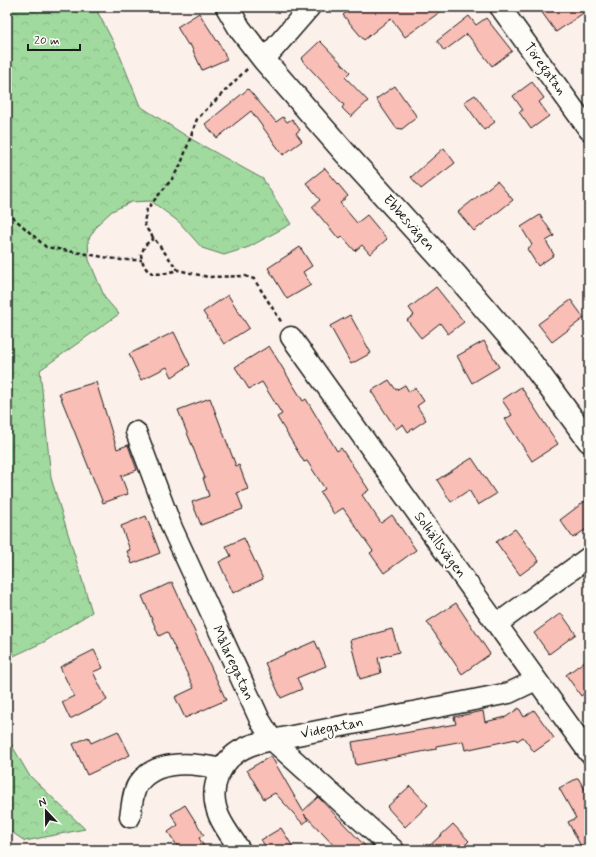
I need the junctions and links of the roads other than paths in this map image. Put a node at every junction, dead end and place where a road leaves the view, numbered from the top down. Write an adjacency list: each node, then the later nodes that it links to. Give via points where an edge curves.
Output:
1 (227, 7): 4 (street, Ebbesvägen, via 240,29)
2 (310, 7): 4 (street)
3 (500, 7): 5 (street, Töregatan)
4 (263, 58): 8 (street, Ebbesvägen, via 530,360)
5 (589, 130)
6 (291, 337): 10 (street, Solhällsvägen)
7 (136, 432): 12 (street, Målaregatan, via 172,528 260,720)
8 (589, 441)
9 (589, 557): 10 (street)
10 (497, 624): 11 (street, Solhällsvägen)
11 (536, 680): 12 (street, Videgatan, via 509,694); 13 (street, Solhällsvägen)
12 (272, 740): 14 (street, Videgatan, via 248,747 230,758); 17 (street, Målaregatan)
13 (589, 753)
14 (221, 769): 15 (street, via 198,764 176,764 146,775 138,785); 16 (street, Videgatan, via 215,783 214,800 219,817)
15 (130, 817)
16 (240, 850)
17 (394, 850)

